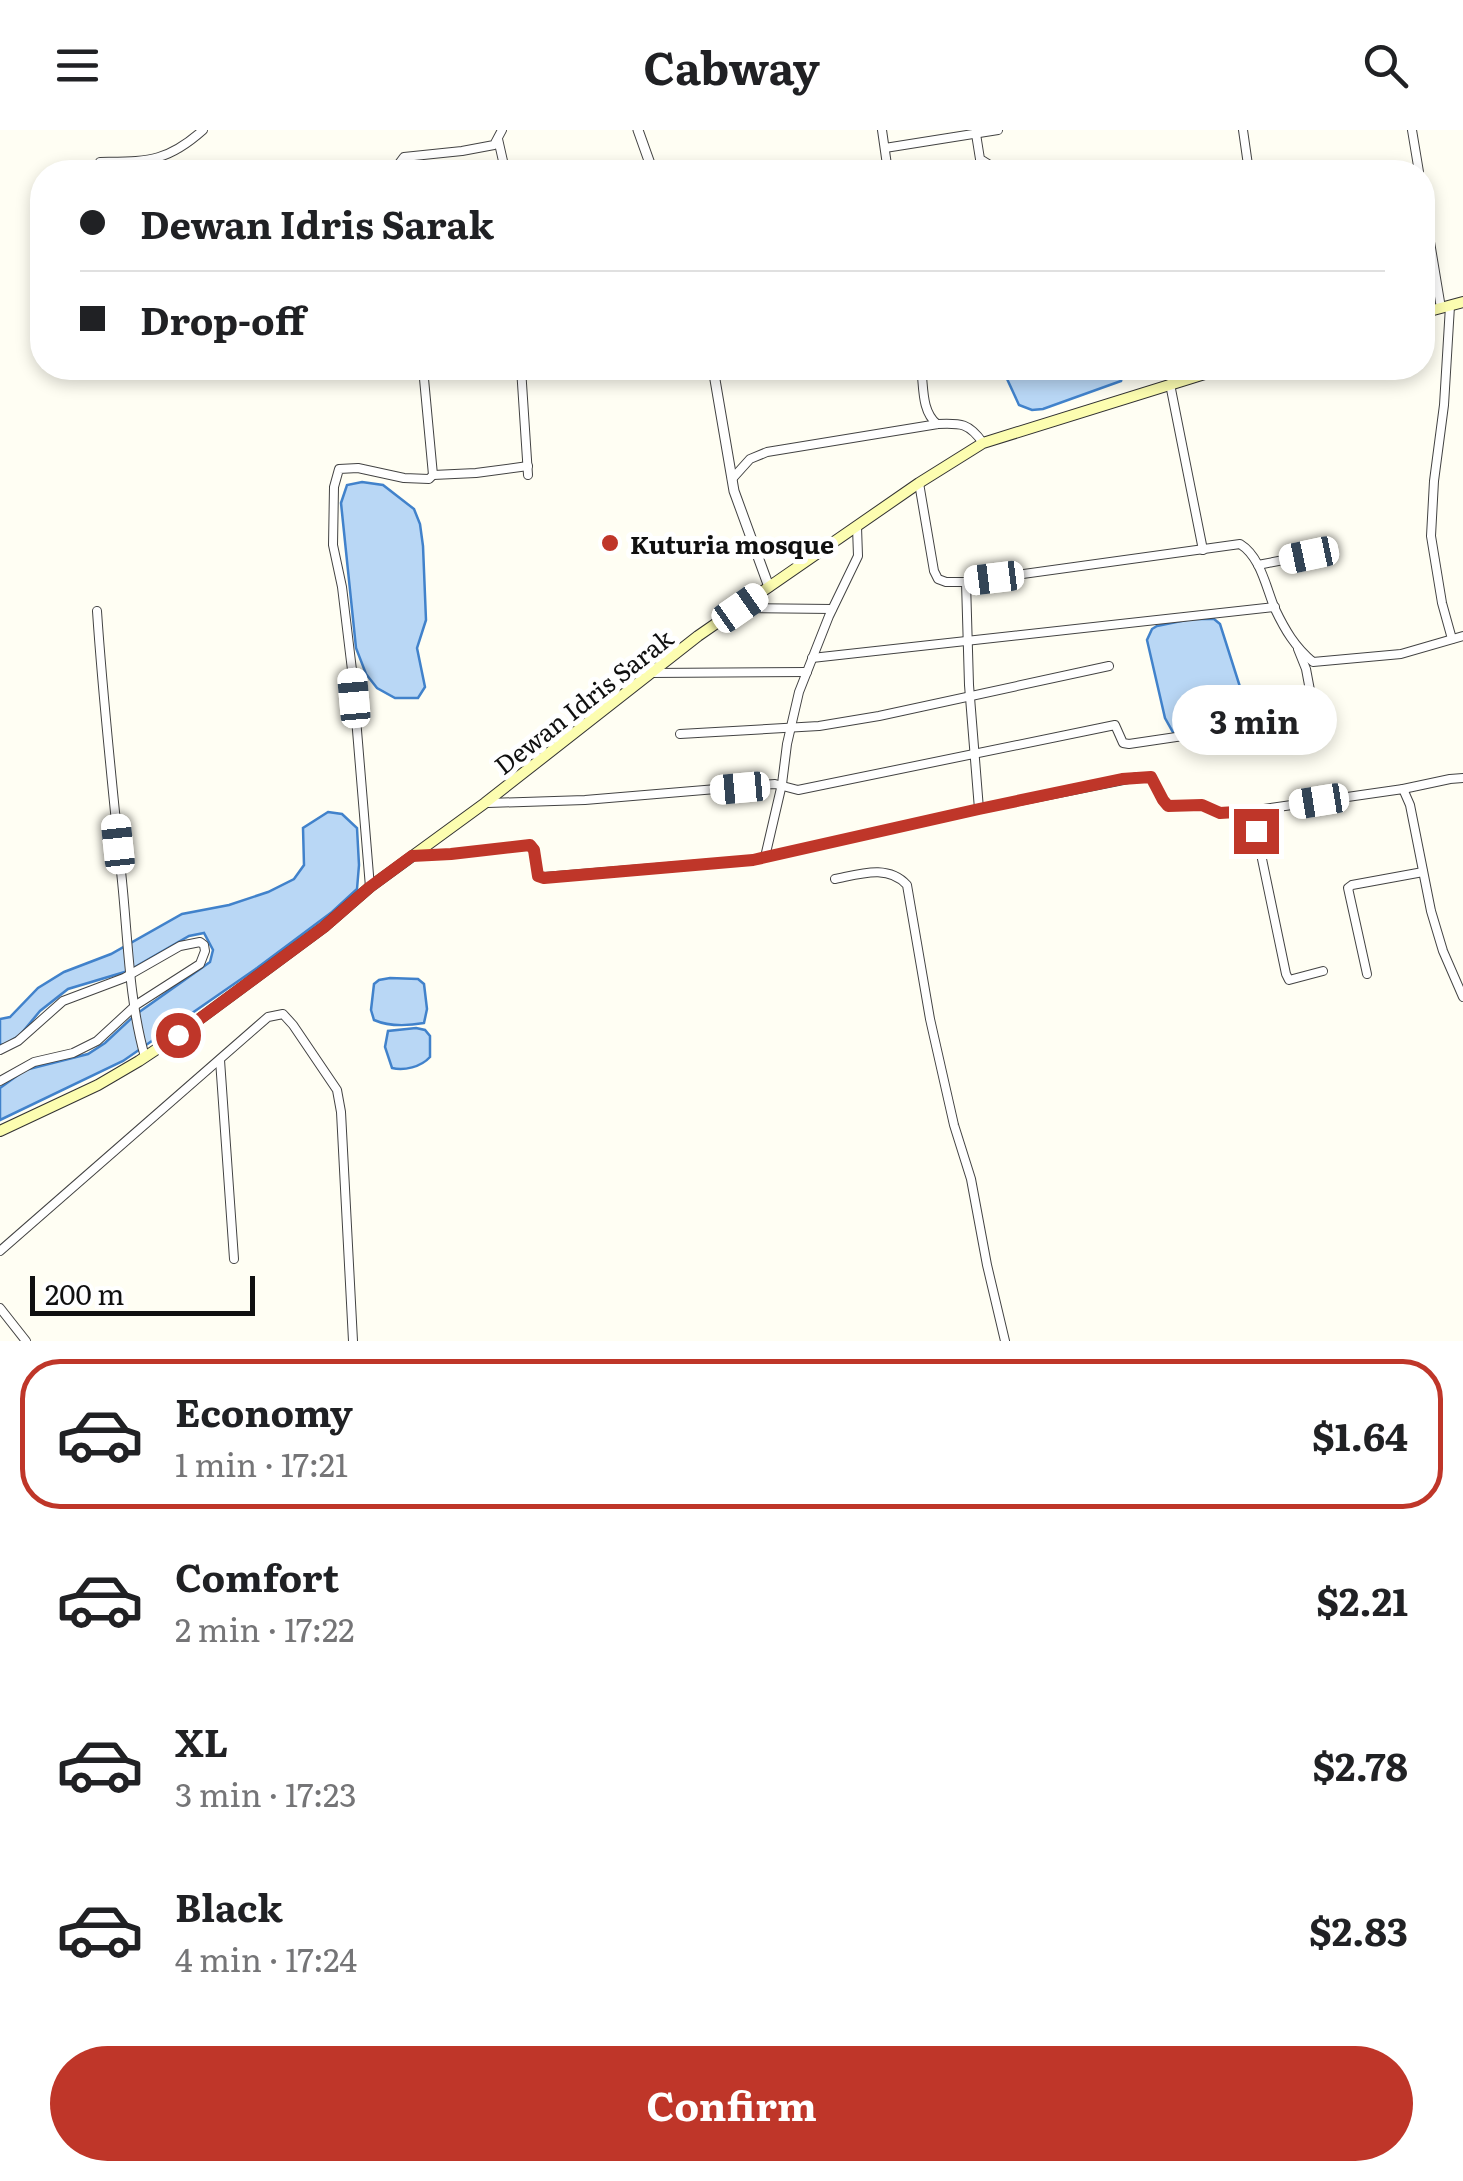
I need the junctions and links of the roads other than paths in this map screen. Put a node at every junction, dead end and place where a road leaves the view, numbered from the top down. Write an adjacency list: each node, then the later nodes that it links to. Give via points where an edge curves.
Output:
1 (203, 130): 10 (street)
2 (638, 130): 13 (street)
3 (882, 130): 9 (street)
4 (998, 130): 8 (street)
5 (1243, 130): 16 (street)
6 (1412, 130): 17 (street)
7 (500, 134): 11 (street, via 494,145); 12 (street)
8 (976, 134): 9 (street); 15 (street)
9 (885, 148): 14 (street)
10 (148, 160)
11 (402, 160)
12 (503, 160)
13 (649, 160)
14 (886, 160)
15 (980, 160)
16 (1247, 160)
17 (1417, 160)
18 (1435, 258): 20 (street)
19 (1463, 302): 20 (main road)
20 (1445, 307): 21 (main road); 44 (street, via 1431,536)
21 (1435, 310)
22 (424, 380): 30 (street)
23 (522, 380): 30 (street, via 528,470)
24 (716, 380): 31 (street)
25 (923, 380): 28 (street, via 930,418)
26 (1184, 380): 27 (main road, Dewan Idris Sarak)
27 (1170, 384): 29 (main road, Dewan Idris Sarak); 34 (street)
28 (938, 424): 29 (street, via 959,423); 31 (street, via 767,452)
29 (982, 443): 32 (main road, Dewan Idris Sarak)
30 (433, 475): 65 (street, via 339,470 334,487 332,545 352,670)
31 (732, 479): 38 (street)
32 (918, 483): 33 (main road, Dewan Idris Sarak); 37 (street, via 934,571 946,582)
33 (857, 526): 38 (main road, Dewan Idris Sarak); 41 (street, via 858,556)
34 (1203, 550): 36 (street, via 1240,544); 37 (street)
35 (1309, 555): 36 (street)
36 (1258, 565): 39 (street)
37 (966, 582): 45 (street)
38 (769, 587): 40 (main road, Dewan Idris Sarak)
39 (1275, 607): 45 (street); 48 (street)
40 (740, 608): 41 (street); 50 (main road, Dewan Idris Sarak)
41 (832, 609): 46 (street)
42 (97, 610): 67 (street)
43 (1463, 636): 44 (street)
44 (1452, 639): 48 (street, via 1402,654)
45 (968, 642): 46 (street); 51 (street)
46 (812, 658): 49 (street)
47 (1109, 666): 51 (street)
48 (1310, 666): 54 (street, via 1312,701 1254,721 1139,744 1123,743 1116,725 1104,726)
49 (807, 672): 50 (street); 52 (street)
50 (650, 673): 58 (main road, Dewan Idris Sarak)
51 (969, 696): 52 (street); 54 (street)
52 (791, 727): 53 (street); 56 (street)
53 (680, 734)
54 (973, 754): 56 (street, via 798,790); 59 (street)
55 (1463, 778): 57 (street)
56 (782, 784): 58 (street); 62 (street)
57 (1403, 789): 60 (street); 63 (street)
58 (485, 803): 61 (main road, Dewan Idris Sarak)
59 (979, 809): 60 (street, via 1151,777 1168,806); 62 (street)
60 (1252, 811): 66 (street, via 1286,974 1290,980)
61 (412, 856): 62 (street, via 530,845 544,878); 65 (main road, Dewan Idris Sarak)
62 (765, 857)
63 (1423, 872): 68 (street, via 1348,888); 69 (street)
64 (835, 879): 81 (street, via 886,872 907,884 930,1019)
65 (370, 887): 72 (main road, Dewan Idris Sarak)
66 (1324, 971)
67 (131, 974): 70 (street); 70 (street, via 180,946 204,944 200,964); 71 (street, via 63,1001)
68 (1367, 974)
69 (1463, 996)
70 (136, 1004): 72 (street); 74 (street, via 97,1041)
71 (0, 1050)
72 (146, 1057): 75 (main road, Dewan Idris Sarak)
73 (220, 1060): 76 (street); 77 (street); 80 (street, via 268,1018 282,1014 337,1090)
74 (0, 1081)
75 (0, 1131)
76 (0, 1251)
77 (234, 1258)
78 (0, 1308): 79 (street)
79 (26, 1341)
80 (352, 1341)
81 (1005, 1341)

